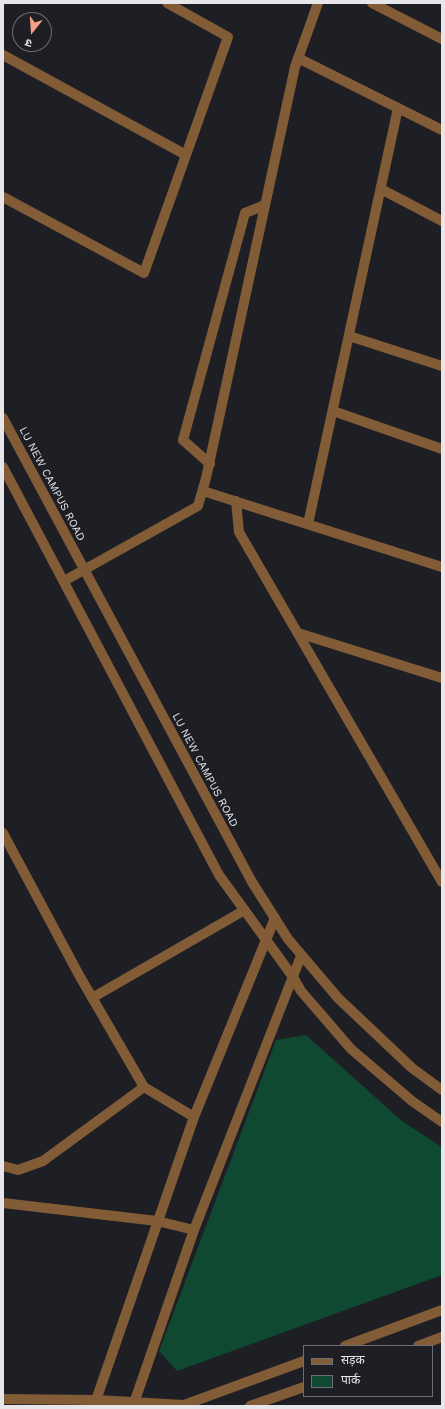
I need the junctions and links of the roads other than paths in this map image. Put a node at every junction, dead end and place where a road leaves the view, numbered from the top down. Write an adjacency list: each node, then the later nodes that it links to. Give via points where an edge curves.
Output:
1 (167, 3): 9 (street, via 228,37)
2 (318, 3): 6 (street)
3 (372, 3): 4 (street)
4 (442, 39)
5 (3, 55): 9 (street)
6 (298, 58): 7 (street); 12 (street)
7 (398, 108): 8 (street); 10 (street)
8 (442, 130)
9 (186, 155): 11 (street, via 144,273)
10 (381, 188): 13 (street); 14 (street)
11 (3, 197)
12 (265, 206): 19 (street); 19 (street, via 245,213 183,440)
13 (442, 221)
14 (349, 336): 15 (street); 16 (street)
15 (442, 366)
16 (333, 411): 18 (street); 23 (street)
17 (3, 418): 25 (street, LU NEW CAMPUS ROAD)
18 (442, 449)
19 (210, 464): 21 (street)
20 (3, 467): 26 (street)
21 (202, 491): 22 (street); 25 (street, via 198,506)
22 (236, 502): 23 (street); 27 (street, via 239,532)
23 (308, 524): 24 (street)
24 (442, 567)
25 (84, 570): 26 (street); 32 (street, LU NEW CAMPUS ROAD, via 252,882)
26 (64, 581): 31 (street, via 219,875)
27 (298, 633): 28 (street); 30 (street)
28 (442, 678)
29 (3, 833): 36 (street)
30 (442, 882)
31 (243, 911): 33 (street); 36 (street)
32 (275, 918): 33 (street); 34 (street, LU NEW CAMPUS ROAD)
33 (264, 940): 35 (street); 39 (street)
34 (301, 956): 35 (street); 38 (street, LU NEW CAMPUS ROAD, via 338,998 412,1068)
35 (293, 977): 40 (street, via 301,991 351,1049 412,1101); 44 (street)
36 (92, 998): 37 (street)
37 (144, 1087): 39 (street); 41 (street, via 43,1161 18,1170)
38 (442, 1090)
39 (194, 1117): 43 (street)
40 (442, 1122)
41 (3, 1166)
42 (3, 1203): 43 (street)
43 (157, 1221): 44 (street); 52 (street)
44 (194, 1230): 53 (street)
45 (442, 1310): 47 (street)
46 (442, 1337): 48 (street)
47 (348, 1345)
48 (421, 1345)
49 (303, 1361): 53 (street, via 184,1405)
50 (303, 1387): 54 (street)
51 (3, 1399): 52 (street)
52 (95, 1403): 53 (street)
53 (133, 1404)
54 (250, 1406)

